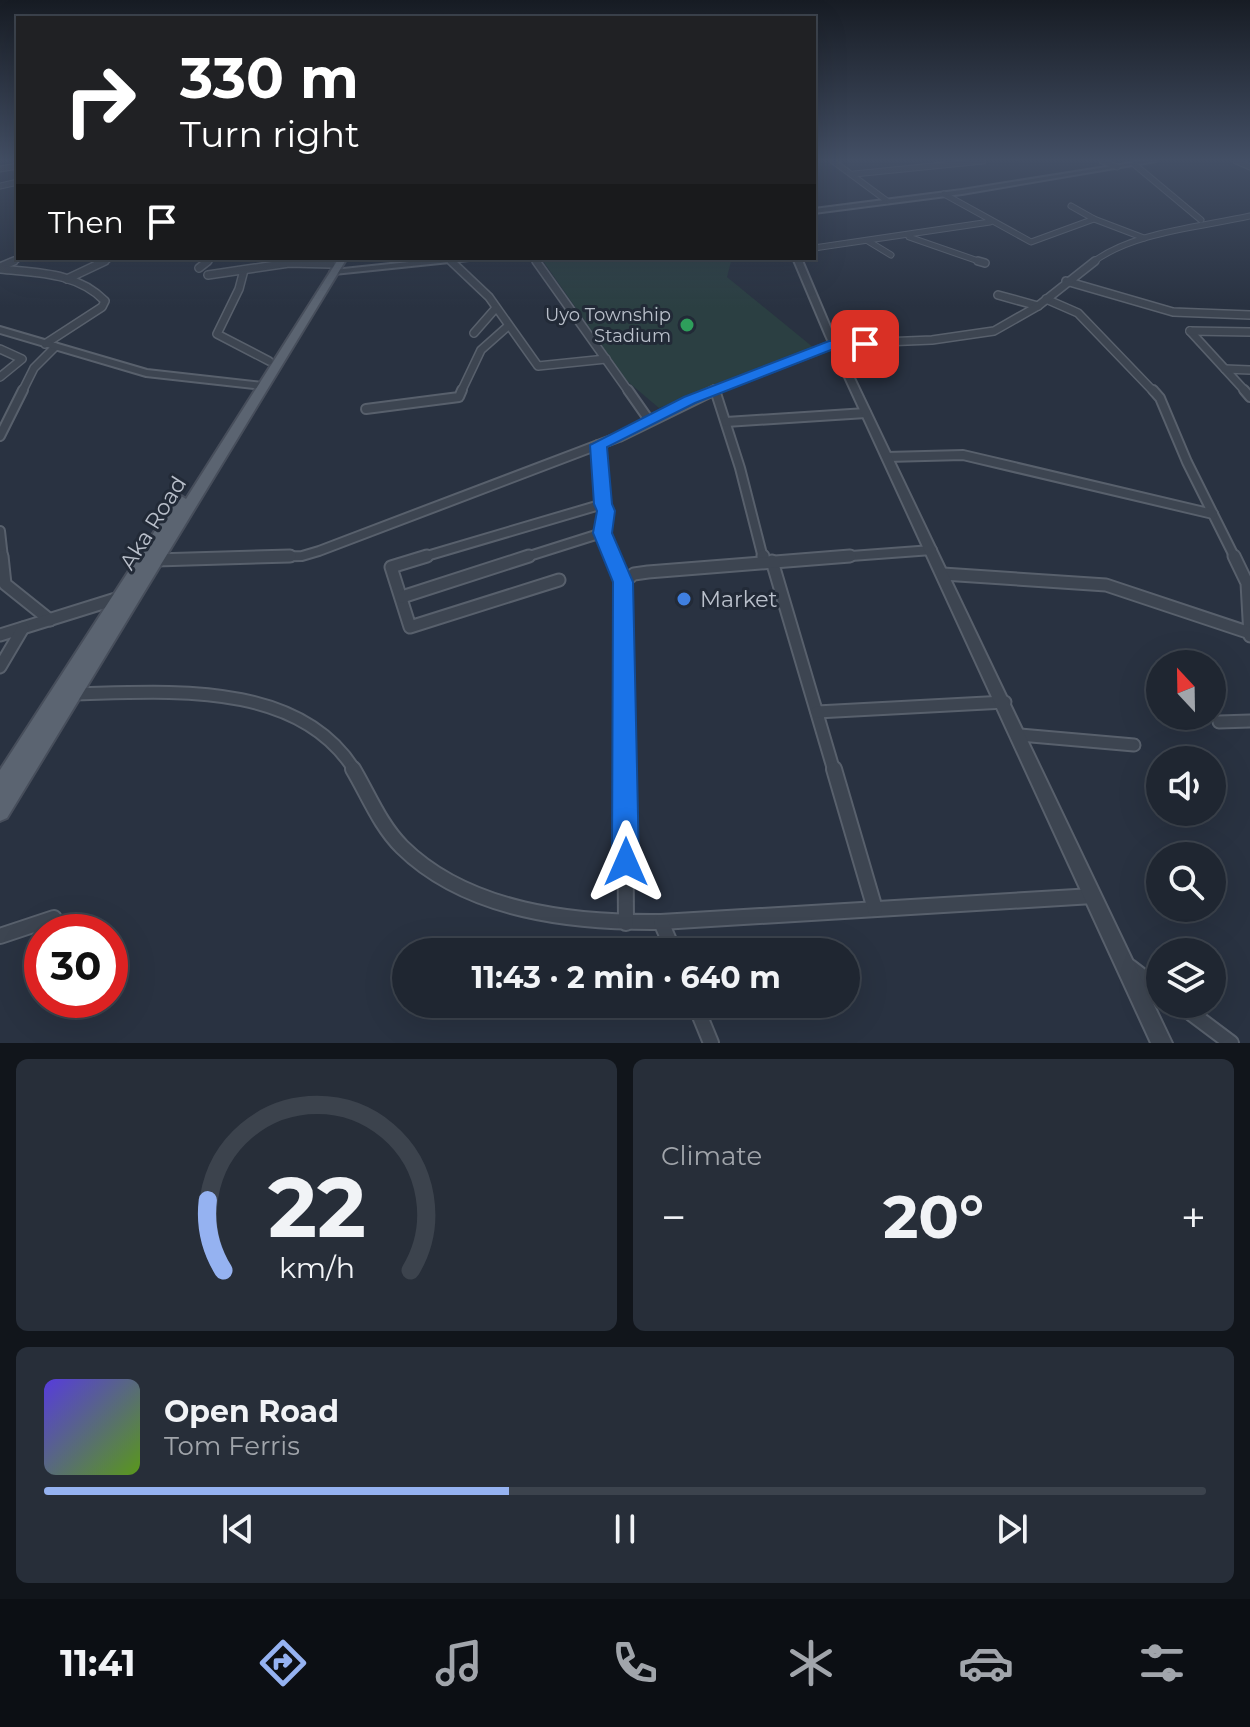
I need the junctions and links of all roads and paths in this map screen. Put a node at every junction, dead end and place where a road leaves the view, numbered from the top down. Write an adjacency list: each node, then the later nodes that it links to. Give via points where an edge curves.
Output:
1 (970, 210): 7 (street)
2 (1077, 210): 5 (street)
3 (1189, 210): 6 (street)
4 (1250, 216): 9 (street)
5 (1094, 219): 7 (street, via 1031,242); 9 (street)
6 (1201, 220)
7 (990, 222): 8 (street)
8 (905, 235): 10 (street); 20 (street)
9 (1146, 239): 26 (street, via 1107,251)
10 (868, 241): 11 (street); 12 (street)
11 (816, 248)
12 (891, 255)
13 (107, 260): 25 (street)
14 (209, 260): 23 (street, via 199,268)
15 (457, 260): 18 (street)
16 (535, 260): 39 (street)
17 (798, 260): 36 (street)
18 (451, 261): 19 (street); 30 (street)
19 (336, 263): 22 (street); 40 (main road, Aka Road); 44 (main road, Aka Road)
20 (985, 263)
21 (0, 268): 25 (street)
22 (244, 270): 23 (street); 40 (street, via 217,334)
23 (220, 273): 24 (street)
24 (208, 275)
25 (67, 279): 37 (street, via 99,292 105,301)
26 (1066, 281): 28 (street); 31 (street, via 1173,312)
27 (998, 295): 29 (street)
28 (1046, 299): 29 (street); 55 (street, via 1078,313 1160,398)
29 (1038, 306): 36 (street, via 994,331)
30 (495, 309): 32 (street); 35 (street)
31 (1250, 315)
32 (508, 326): 39 (street, via 538,366); 47 (street, via 484,342 459,397)
33 (0, 330): 37 (street)
34 (1250, 332): 41 (street, via 1190,331)
35 (474, 333)
36 (834, 344): 45 (street); 48 (street)
37 (50, 346): 44 (street, via 146,373); 51 (street)
38 (0, 349): 43 (street, via 22,359)
39 (606, 359): 49 (street)
40 (269, 361): 44 (main road, Aka Road)
41 (1225, 369): 42 (street); 46 (street)
42 (1250, 370)
43 (0, 377)
44 (258, 386): 59 (main road, Aka Road); 65 (main road, Aka Road)
45 (715, 390): 49 (street); 50 (street)
46 (1250, 397)
47 (366, 409)
48 (866, 413): 50 (street); 53 (street)
49 (649, 420): 52 (street)
50 (726, 422): 60 (street)
51 (0, 436)
52 (598, 445): 54 (street); 59 (street, via 302,556)
53 (887, 457): 55 (street, via 963,455); 58 (street)
54 (603, 504): 57 (street); 64 (street, via 391,567 391,579)
55 (1213, 514): 68 (street, via 1247,583)
56 (0, 531): 66 (street, via 5,584)
57 (602, 533): 63 (street); 64 (street)
58 (932, 550): 60 (street); 61 (street)
59 (156, 560): 71 (main road, Aka Road)
60 (768, 562): 63 (street, via 648,572); 73 (street)
61 (943, 574): 68 (street, via 1106,585); 72 (street)
62 (559, 580): 64 (street, via 410,627)
63 (623, 582): 83 (street)
64 (402, 597)
65 (119, 598): 66 (street); 78 (main road, Aka Road)
66 (50, 620): 67 (street)
67 (23, 628): 69 (street); 70 (street)
68 (1249, 634)
69 (0, 635)
70 (0, 667)
71 (73, 694): 79 (main road, Aka Road); 83 (street, via 180,692 267,707 332,739 395,840 431,871 454,884 558,918)
72 (1005, 702): 73 (street); 76 (street)
73 (817, 712): 81 (street)
74 (1250, 721): 75 (street)
75 (1226, 722)
76 (1020, 735): 77 (street); 80 (street)
77 (1134, 745)
78 (0, 787)
79 (0, 811)
80 (1093, 896): 81 (street); 87 (street)
81 (875, 909): 82 (street)
82 (661, 922): 83 (street); 86 (street)
83 (626, 923)
84 (24, 928): 85 (street)
85 (0, 936)
86 (668, 938)
87 (1124, 963): 88 (street); 92 (street)
88 (1146, 980)
89 (701, 1018): 91 (street)
90 (1198, 1018): 93 (street)
91 (711, 1043)
92 (1162, 1043)
93 (1231, 1043)

